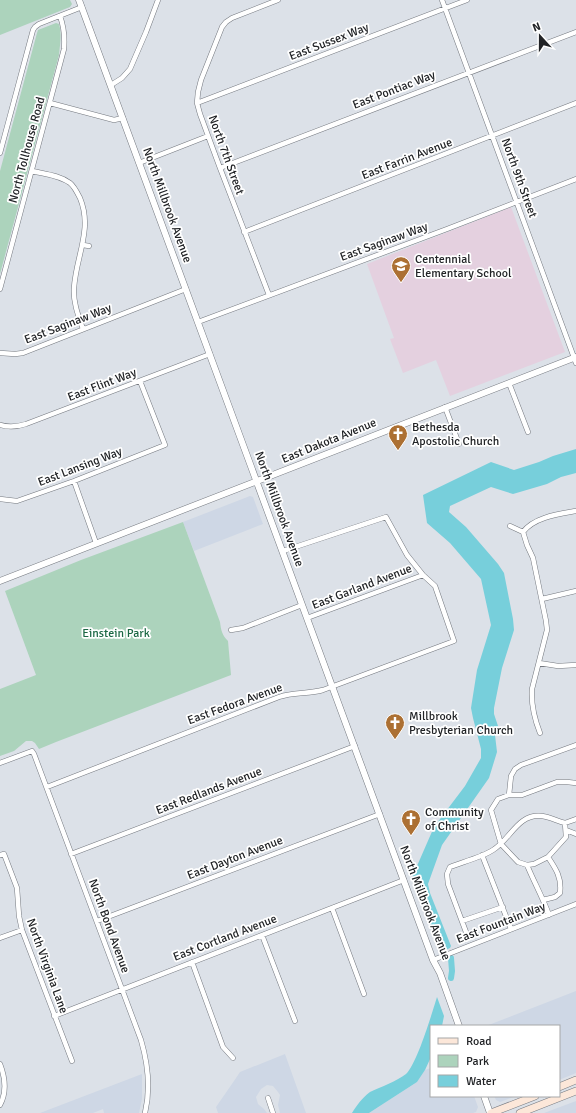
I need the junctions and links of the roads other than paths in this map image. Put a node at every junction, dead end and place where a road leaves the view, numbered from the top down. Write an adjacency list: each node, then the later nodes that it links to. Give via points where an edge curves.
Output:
1 (79, 0): 6 (street, North Millbrook Avenue)
2 (158, 0): 11 (street, via 130,69 122,78)
3 (278, 0): 13 (street, North 7th Street, via 226,22 219,33 201,80)
4 (442, 0): 7 (street, North 9th Street)
5 (467, 0): 7 (street, East Sussex Way)
6 (82, 7): 8 (street); 11 (street, North Millbrook Avenue)
7 (445, 9): 10 (street, North 9th Street); 13 (street, East Sussex Way)
8 (60, 16): 12 (street, North Tollhouse Road, via 65,38 64,49); 18 (street, via 39,24 33,30)
9 (576, 32): 10 (street, East Pontiac Way)
10 (469, 72): 17 (street, North 9th Street); 20 (street, East Pontiac Way)
11 (110, 85): 15 (street, North Millbrook Avenue)
12 (50, 103): 15 (street, via 114,120); 21 (street, North Tollhouse Road)
13 (197, 103): 16 (street, North 7th Street)
14 (576, 103): 17 (street, East Farrin Avenue)
15 (123, 118): 19 (street, North Millbrook Avenue)
16 (208, 136): 19 (street); 20 (street, North 7th Street)
17 (492, 136): 23 (street, North 9th Street); 24 (street, East Farrin Avenue)
18 (0, 153)
19 (139, 163): 29 (street, North Millbrook Avenue)
20 (220, 168): 24 (street, North 7th Street)
21 (32, 171): 25 (street, via 62,178 77,192 85,219); 27 (street, North Tollhouse Road)
22 (576, 179): 23 (street, East Saginaw Way)
23 (517, 202): 30 (street, East Saginaw Way); 35 (street, North 9th Street)
24 (244, 232): 30 (street, North 7th Street)
25 (82, 245): 26 (street); 32 (street, via 74,289 75,307)
26 (89, 246)
27 (1, 283): 28 (street, North Tollhouse Road)
28 (0, 289)
29 (186, 289): 31 (street, North Millbrook Avenue); 32 (street, East Saginaw Way)
30 (269, 295): 31 (street, East Saginaw Way)
31 (198, 322): 34 (street, North Millbrook Avenue)
32 (83, 329): 33 (street, East Saginaw Way, via 23,353)
33 (0, 353)
34 (210, 354): 36 (street, East Flint Way); 43 (street, North Millbrook Avenue)
35 (575, 359): 37 (street, East Dakota Avenue)
36 (140, 381): 39 (street, East Flint Way, via 17,427); 42 (street, East Lansing Way, via 165,445)
37 (509, 383): 38 (street, East Dakota Avenue); 40 (street)
38 (445, 407): 41 (street); 43 (street, East Dakota Avenue)
39 (0, 425)
40 (528, 432)
41 (459, 444)
42 (74, 481): 44 (street, East Lansing Way, via 17,501); 48 (street)
43 (258, 481): 48 (street, East Dakota Avenue); 49 (street, North Millbrook Avenue)
44 (0, 499)
45 (576, 511): 47 (street, via 532,523)
46 (510, 526): 47 (street)
47 (523, 532): 53 (street, via 533,558)
48 (96, 543): 51 (street, East Dakota Avenue)
49 (283, 551): 50 (street, via 386,517 407,555); 54 (street, North Millbrook Avenue)
50 (423, 575): 55 (street, East Garland Avenue); 59 (street, East Fedora Avenue, via 435,586 454,641)
51 (0, 581)
52 (576, 591): 53 (street)
53 (542, 598): 57 (street, via 547,630)
54 (302, 605): 55 (street, North Millbrook Avenue); 56 (street, East Garland Avenue, via 243,628)
55 (307, 618): 59 (street, North Millbrook Avenue)
56 (231, 630)
57 (539, 663): 58 (street); 60 (street, via 531,699)
58 (576, 665)
59 (332, 687): 61 (street, North Millbrook Avenue); 65 (street, East Fedora Avenue, via 318,692 279,697)
60 (540, 733)
61 (355, 746): 67 (street, North Millbrook Avenue); 74 (street, East Redlands Avenue)
62 (576, 746): 66 (street, via 515,769)
63 (0, 763): 65 (street, North Bond Avenue, via 32,750)
64 (576, 783): 66 (street, via 557,782 522,795)
65 (47, 787): 74 (street, North Bond Avenue)
66 (508, 795): 72 (street, via 498,799 491,810)
67 (380, 814): 78 (street, North Millbrook Avenue); 85 (street, East Dayton Avenue)
68 (576, 819): 69 (street)
69 (565, 823): 70 (street); 72 (street, via 536,816 521,822)
70 (566, 830): 71 (street); 76 (street, via 566,837)
71 (576, 834)
72 (501, 844): 75 (street); 77 (street, via 518,862)
73 (2, 854): 87 (street, North Virginia Lane, via 17,888)
74 (71, 854): 85 (street, North Bond Avenue)
75 (482, 855): 81 (street); 84 (street, via 450,868 447,874 448,884)
76 (548, 857): 77 (street); 79 (street, via 558,872 561,887 560,893 555,897)
77 (527, 866): 79 (street)
78 (404, 880): 82 (street, East Cortland Avenue); 91 (street, North Millbrook Avenue)
79 (544, 900): 83 (street)
80 (576, 904): 83 (street, East Fountain Way)
81 (503, 907): 84 (street); 86 (street)
82 (332, 908): 89 (street, East Cortland Avenue); 94 (street)
83 (549, 914): 86 (street, East Fountain Way)
84 (462, 921): 88 (street)
85 (97, 922): 93 (street, North Bond Avenue)
86 (512, 929): 91 (street, East Fountain Way)
87 (22, 930): 90 (street); 95 (street, North Virginia Lane)
88 (466, 932)
89 (262, 935): 92 (street, East Cortland Avenue); 96 (street)
90 (0, 938)
91 (434, 960): 97 (street, North Millbrook Avenue)
92 (192, 962): 93 (street, East Cortland Avenue); 98 (street, via 223,1047)
93 (121, 989): 95 (street, East Cortland Avenue); 108 (street, North Bond Avenue, via 141,1040 147,1064 149,1089)
94 (364, 994)
95 (54, 1016): 99 (street, North Virginia Lane)
96 (295, 1021)
97 (459, 1025)
98 (233, 1058)
99 (72, 1061)
100 (0, 1064): 107 (street, via 4,1092)
101 (576, 1080): 102 (main road)
102 (560, 1086)
103 (576, 1091): 111 (main road)
104 (484, 1097): 110 (street)
105 (532, 1097): 110 (main road)
106 (268, 1098): 109 (street)
107 (0, 1106)
108 (145, 1113)
109 (273, 1113)
110 (490, 1113)
111 (520, 1113)

